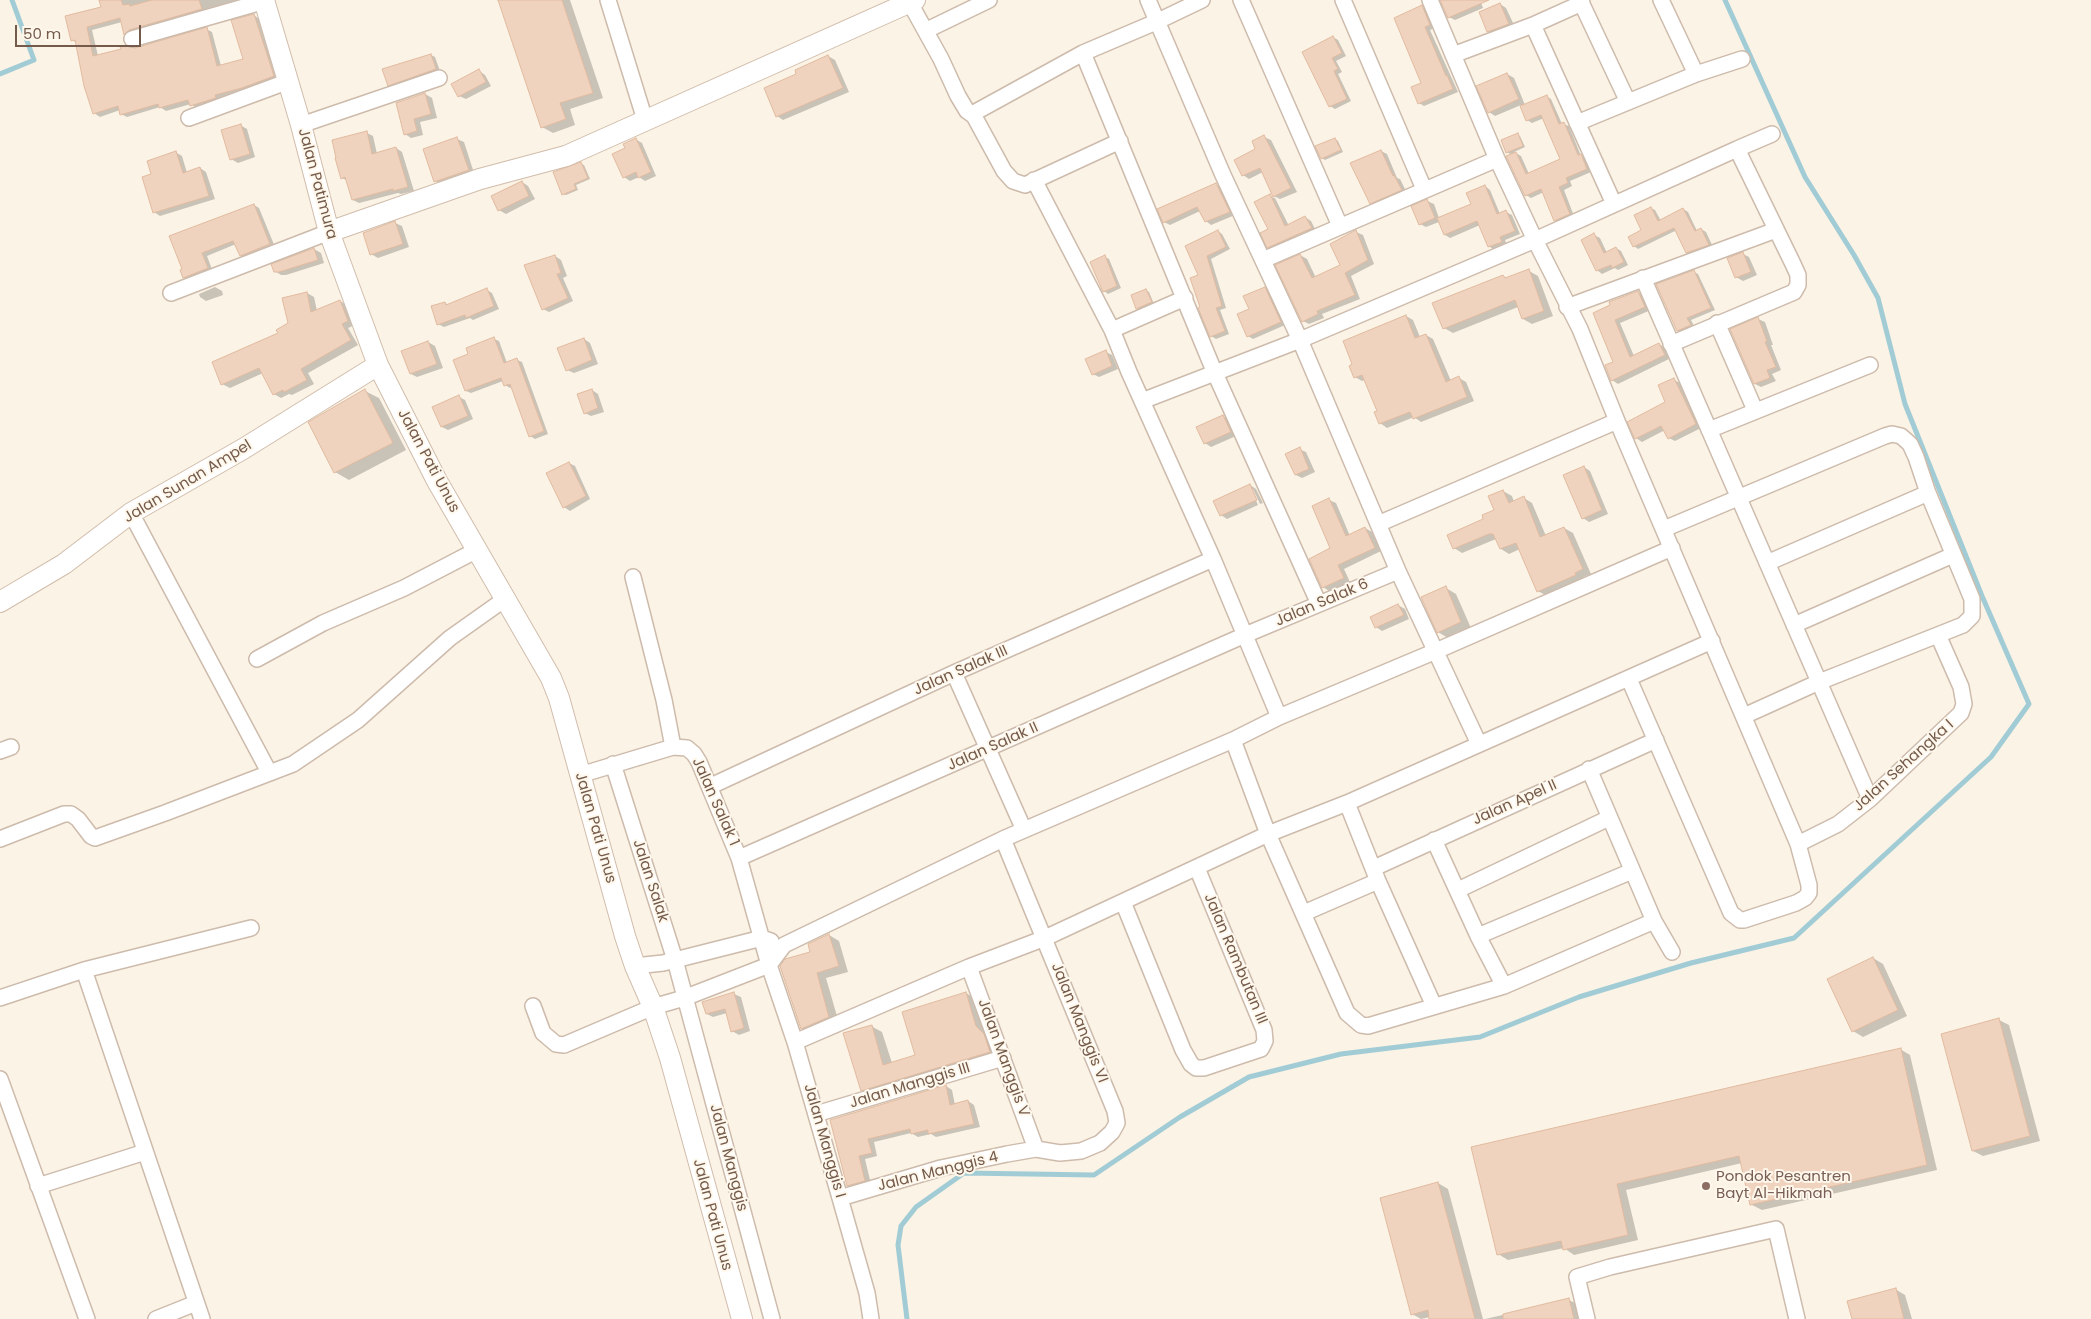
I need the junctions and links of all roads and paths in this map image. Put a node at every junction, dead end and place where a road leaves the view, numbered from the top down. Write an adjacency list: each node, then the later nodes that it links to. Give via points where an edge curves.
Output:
1 (608, 0): 25 (street)
2 (989, 0): 14 (street)
3 (1148, 0): 12 (street)
4 (1202, 0): 12 (street)
5 (1241, 0): 35 (street)
6 (1343, 0): 33 (street)
7 (1430, 0): 17 (street)
8 (1660, 0): 19 (street)
9 (264, 1): 15 (street); 21 (main road, Jalan Patimura)
10 (912, 1): 14 (street); 25 (main road)
11 (1581, 2): 13 (street); 22 (street)
12 (1156, 22): 16 (street); 39 (street)
13 (1533, 25): 17 (street); 26 (street)
14 (926, 30): 23 (street, via 958,96)
15 (132, 40)
16 (1084, 53): 23 (street); 29 (street)
17 (1453, 55): 31 (street)
18 (1742, 59): 19 (street)
19 (1696, 74): 22 (street)
20 (439, 78): 27 (street)
21 (289, 81): 24 (street); 27 (main road, Jalan Patimura)
22 (1628, 102): 26 (street)
23 (972, 114): 32 (street, via 1008,176 1025,185)
24 (189, 118)
25 (645, 120): 37 (main road, via 566,156 487,178)
26 (1577, 123): 34 (street)
27 (301, 125): 37 (main road, Jalan Patimura)
28 (1772, 134): 30 (street)
29 (1120, 141): 32 (street); 42 (street)
30 (1737, 149): 34 (street); 36 (street)
31 (1497, 159): 33 (street); 38 (street)
32 (1034, 180): 45 (street)
33 (1424, 189): 35 (street)
34 (1614, 204): 38 (street)
35 (1340, 226): 39 (street)
36 (1776, 230): 40 (street); 44 (street, via 1798,274 1797,288)
37 (329, 232): 41 (street); 48 (main road, Jalan Patimura)
38 (1534, 240): 43 (street); 46 (street)
39 (1263, 260): 46 (street)
40 (1643, 278): 43 (street); 47 (street)
41 (171, 293)
42 (1184, 298): 45 (street); 50 (street)
43 (1567, 307): 53 (street, via 1580,329)
44 (1717, 323): 47 (street); 52 (street)
45 (1112, 330): 51 (street)
46 (1300, 340): 50 (street); 58 (street)
47 (1671, 344): 54 (street)
48 (378, 365): 57 (main road, Jalan Sunan Ampel, via 243,449); 61 (main road, Jalan Pati Unus, via 437,481)
49 (1870, 365): 52 (street)
50 (1214, 372): 51 (street); 69 (street)
51 (1142, 401): 63 (street)
52 (1755, 410): 54 (street)
53 (1617, 421): 58 (street); 59 (street)
54 (1709, 430): 56 (street)
55 (1928, 493): 56 (street, via 1910,444 1901,436 1892,434); 62 (street); 64 (street)
56 (1739, 498): 59 (street); 64 (street)
57 (131, 513): 68 (main road, Jalan Sunan Ampel, via 64,564); 88 (street)
58 (1378, 524): 65 (street)
59 (1664, 529): 60 (street)
60 (1672, 548): 73 (street); 74 (street)
61 (477, 550): 67 (main road, Jalan Pati Unus); 75 (street, via 404,588 323,623)
62 (1953, 555): 70 (street); 72 (street, via 1972,599 1973,611 1969,620)
63 (1213, 559): 71 (street); 76 (street, Jalan Salak III)
64 (1767, 563): 70 (street)
65 (1398, 571): 69 (street, Jalan Salak 6); 74 (street)
66 (633, 577): 84 (street)
67 (505, 599): 86 (main road, Jalan Pati Unus, via 551,678); 88 (street, via 450,638 358,720 293,764)
68 (0, 602)
69 (1319, 604): 71 (street, Jalan Salak 6)
70 (1794, 624): 78 (street)
71 (1245, 635): 80 (street); 85 (street, Jalan Salak II)
72 (1938, 635): 78 (street); 90 (street, Jalan Sehangka I, via 1961,687 1964,704 1961,713)
73 (1712, 640): 77 (street); 79 (street)
74 (1436, 651): 80 (street); 83 (street)
75 (257, 659)
76 (954, 673): 85 (street); 89 (street, Jalan Salak III)
77 (1629, 679): 82 (street); 83 (street)
78 (1819, 682): 79 (street); 90 (street)
79 (1744, 716): 98 (street)
80 (1279, 717): 81 (street)
81 (1233, 740): 93 (street); 94 (street)
82 (1656, 740): 87 (street, Jalan Apel II); 98 (street, via 1727,906 1735,917 1744,920 1805,898 1809,885)
83 (1479, 744): 91 (street)
84 (673, 747): 86 (street, Jalan Salak 1); 89 (street, Jalan Salak 1, via 687,748 694,754)
85 (989, 749): 93 (street); 99 (street, Jalan Salak II)
86 (597, 769): 113 (street, Jalan Salak); 113 (main road, Jalan Pati Unus, via 625,936)
87 (1589, 769): 92 (street); 97 (street, Jalan Apel II)
88 (269, 772): 95 (street, via 95,838 78,819 64,814)
89 (711, 786): 99 (street, Jalan Salak 1)
90 (1870, 799): 98 (street, Jalan Sehangka I, via 1838,824)
91 (1347, 803): 94 (street); 102 (street)
92 (1609, 818): 101 (street); 103 (street)
93 (1024, 830): 96 (street)
94 (1268, 834): 100 (street); 105 (street)
95 (0, 839)
96 (1003, 839): 110 (street, Jalan Manggis VI); 111 (street)
97 (1434, 840): 102 (street, Jalan Apel II); 103 (street)
98 (1798, 844)
99 (739, 858): 109 (street, Jalan Salak 1)
100 (1197, 868): 104 (street); 104 (street, Jalan Rambutan III, via 1264,1030 1265,1041 1261,1049 1204,1068 1191,1064)
101 (1632, 871): 106 (street); 108 (street)
102 (1376, 875): 105 (street, Jalan Apel II); 121 (street)
103 (1458, 890): 108 (street)
104 (1123, 902): 110 (street)
105 (1304, 914): 121 (street, via 1346,1013 1354,1021 1368,1026)
106 (1654, 921): 112 (street); 117 (street)
107 (251, 928): 116 (street)
108 (1478, 936): 117 (street)
109 (762, 938): 111 (street); 113 (street); 114 (street, Jalan Salak 1)
110 (1045, 938): 115 (street); 126 (street, Jalan Manggis VI, via 1116,1111 1117,1123 1100,1143 1081,1151)
111 (784, 945): 114 (street)
112 (1672, 952)
113 (656, 964): 119 (main road, Jalan Pati Unus); 119 (street, Jalan Salak)
114 (769, 965): 119 (street); 122 (street, Jalan Manggis I)
115 (969, 967): 122 (street); 123 (street, Jalan Manggis V)
116 (84, 970): 118 (street); 127 (street)
117 (1504, 986): 121 (street)
118 (0, 998)
119 (668, 1003): 120 (street, via 564,1045 556,1044 543,1033); 134 (main road, Jalan Pati Unus, via 670,1058); 135 (street, Jalan Manggis)
120 (533, 1006)
121 (1434, 1006)
122 (795, 1042): 125 (street, Jalan Manggis I)
123 (1003, 1058): 125 (street, Jalan Manggis III); 126 (street, Jalan Manggis V)
124 (0, 1079): 128 (street)
125 (816, 1114): 129 (street, Jalan Manggis I)
126 (1036, 1149): 129 (street, Jalan Manggis 4, via 940,1168)
127 (145, 1152): 128 (street); 130 (street)
128 (38, 1186): 131 (street)
129 (840, 1198): 136 (street, Jalan Manggis I, via 867,1293)
130 (196, 1303): 132 (street); 133 (street)
131 (88, 1319)
132 (156, 1319)
133 (202, 1319)
134 (742, 1319)
135 (772, 1319)
136 (871, 1319)
137 (1587, 1319): 138 (street, via 1577,1277 1776,1229)
138 (1797, 1319)

